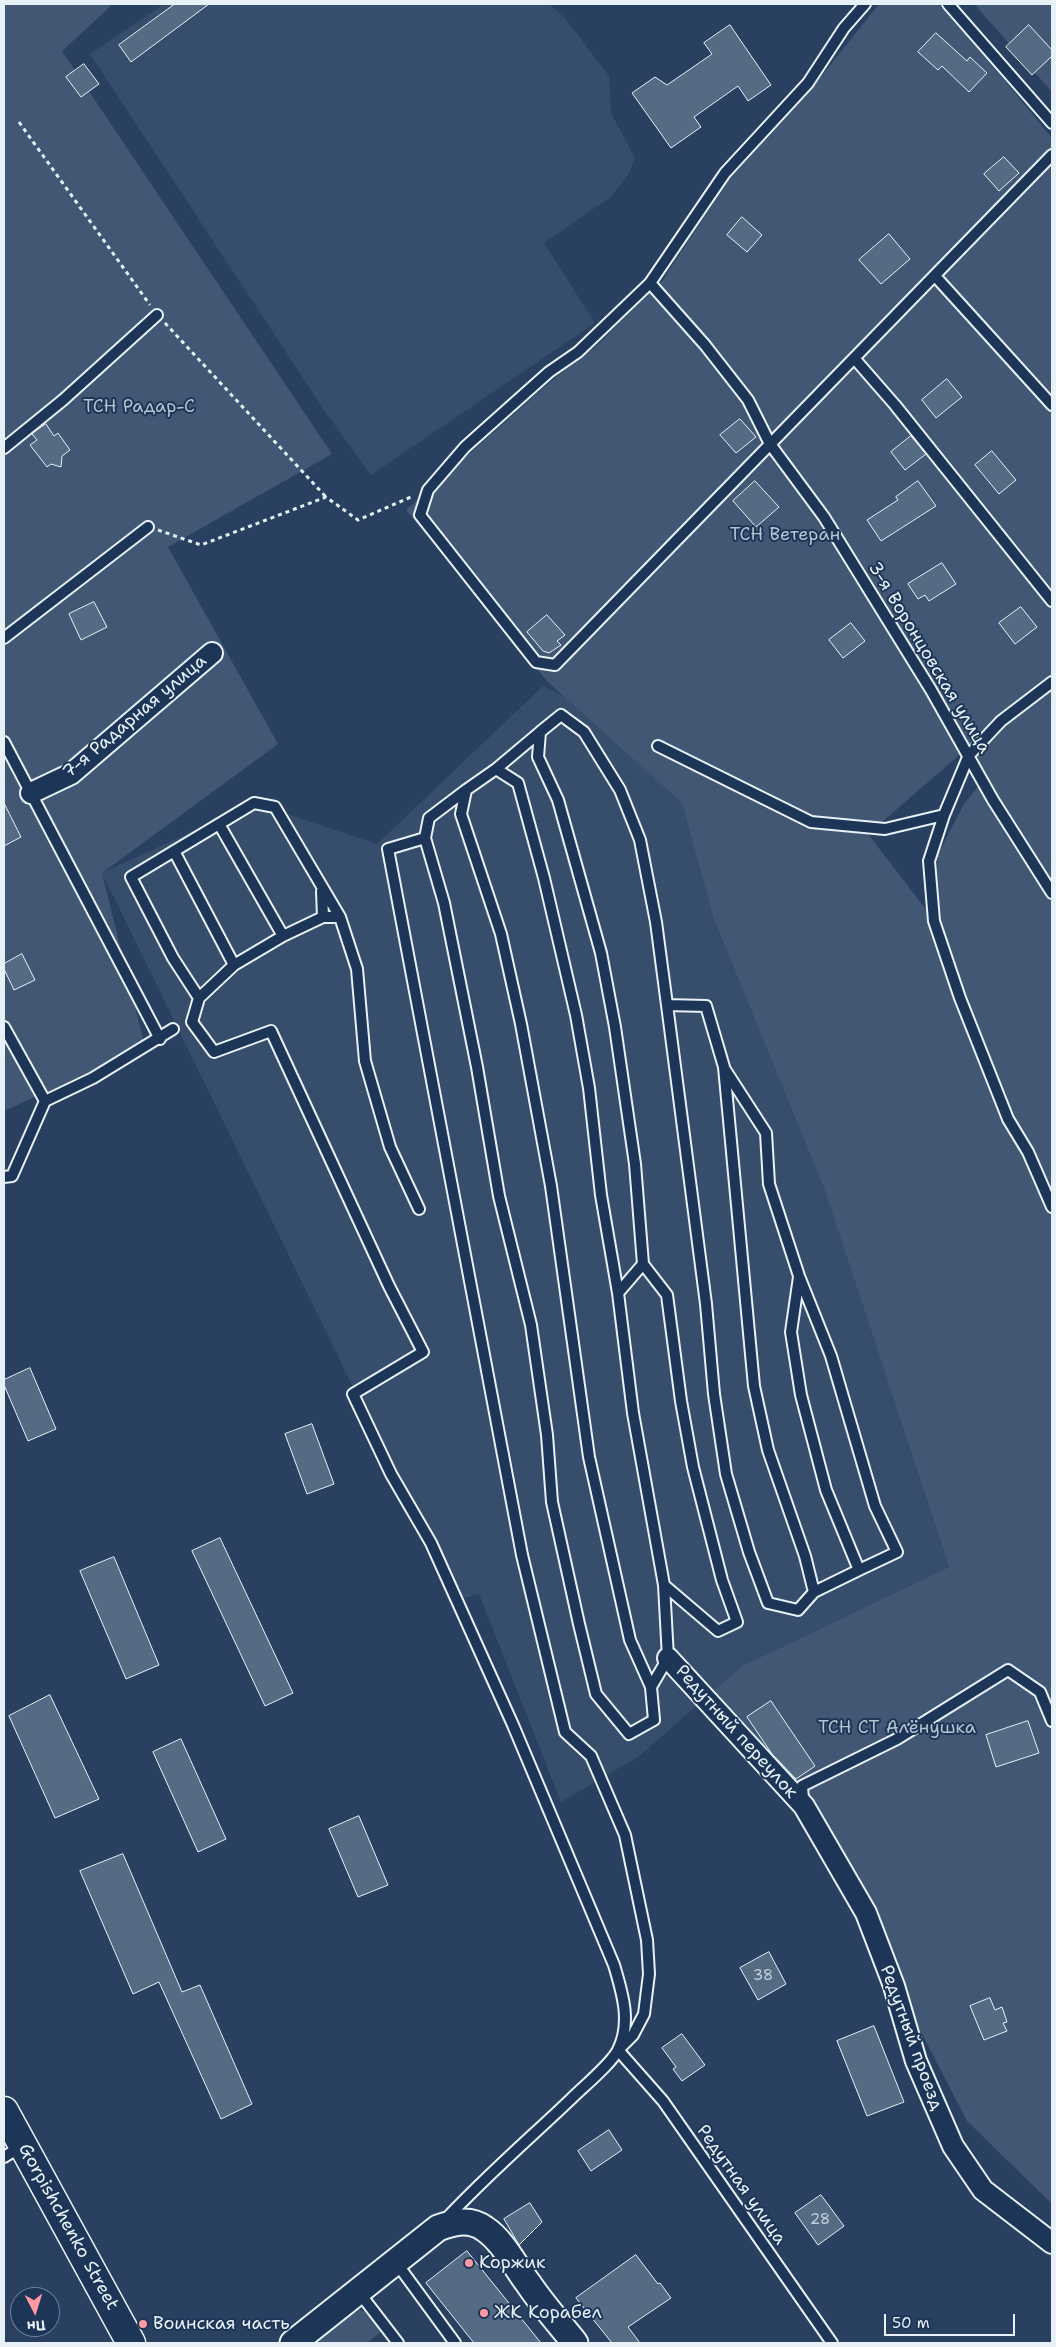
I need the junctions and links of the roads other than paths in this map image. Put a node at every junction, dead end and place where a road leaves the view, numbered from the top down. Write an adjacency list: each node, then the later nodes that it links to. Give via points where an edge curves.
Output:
1 (865, 4): 6 (lane, via 844,28 808,83 725,172)
2 (948, 4): 3 (lane)
3 (1052, 123)
4 (1052, 155): 5 (lane)
5 (935, 276): 8 (lane); 9 (lane)
6 (650, 283): 10 (lane, 3-я Воронцовская улица, via 748,400); 10 (lane, via 578,352 549,372 465,447 428,490 420,515 536,662 555,665)
7 (157, 314): 11 (lane, via 63,400)
8 (854, 358): 10 (lane); 13 (lane, via 908,420)
9 (1052, 405)
10 (770, 444): 20 (lane, 3-я Воронцовская улица, via 824,517)
11 (4, 448)
12 (148, 527): 14 (lane)
13 (1052, 601)
14 (4, 638)
15 (212, 653): 23 (street, 7-я Радарная улица, via 71,774)
16 (1052, 682): 20 (lane, via 1001,720)
17 (540, 732): 21 (lane); 35 (lane, via 562,715 584,732 620,790 640,840 656,922); 44 (lane, via 538,757 558,800 601,953 635,1164)
18 (4, 742): 23 (lane)
19 (658, 746): 24 (lane, via 811,822 885,829)
20 (969, 755): 24 (lane); 29 (lane, 3-я Воронцовская улица, via 993,800)
21 (496, 769): 22 (lane); 46 (lane, via 518,783 576,1015)
22 (466, 790): 26 (lane, via 429,818); 51 (lane, via 461,814 501,934 521,1024 550,1186 589,1457 630,1640)
23 (31, 793): 38 (lane)
24 (944, 816): 42 (lane, via 929,861 934,921 960,998 1008,1119 1028,1152)
25 (219, 824): 27 (lane); 28 (lane, via 254,803 275,807); 32 (lane)
26 (425, 838): 51 (lane, via 444,904 478,1067 499,1196 532,1325 547,1435 552,1502 596,1694 629,1734 654,1720); 54 (lane, via 388,849 522,1555 565,1732 591,1756 625,1835 648,1940 649,1974 644,2014 633,2035)
27 (174, 851): 33 (lane); 34 (lane, via 131,877 173,958)
28 (322, 888): 30 (lane); 31 (lane)
29 (1052, 893)
30 (323, 917): 31 (lane); 32 (lane)
31 (340, 917): 43 (lane, via 357,969 365,1061 390,1147)
32 (283, 936): 33 (lane)
33 (234, 965): 34 (lane)
34 (199, 998): 54 (lane, via 192,1022 214,1052 271,1031 423,1352 353,1394 391,1474 431,1543 513,1725 614,1964 624,1998 625,2024)
35 (667, 1006): 39 (lane, via 706,1006); 49 (lane, via 726,1474 768,1603 798,1610)
36 (4, 1027): 40 (lane)
37 (173, 1029): 38 (lane)
38 (160, 1039): 40 (lane, via 93,1078)
39 (724, 1067): 45 (lane, via 766,1133 768,1184); 49 (lane, via 754,1386 768,1450 805,1556)
40 (45, 1101): 41 (lane, via 12,1176)
41 (4, 1176)
42 (1052, 1207)
43 (419, 1209)
44 (643, 1264): 46 (lane); 48 (lane, via 667,1295 693,1467 722,1580 737,1622 718,1632)
45 (799, 1276): 47 (lane, via 791,1332 801,1395 826,1490); 47 (lane, via 831,1356 875,1506 897,1552)
46 (618, 1293): 48 (lane, via 633,1413)
47 (860, 1570): 49 (lane)
48 (664, 1585): 50 (lane)
49 (814, 1592)
50 (668, 1658): 51 (lane); 53 (street, Редутный переулок)
51 (651, 1687)
52 (1052, 1721): 53 (lane, via 1040,1692 1008,1670 897,1739 802,1786)
53 (804, 1806): 60 (street, Редутный проезд, via 866,1913 894,1986 916,2061 953,2146 983,2190)
54 (618, 2050): 57 (lane, via 591,2080); 68 (lane, Редутная улица, via 663,2102)
55 (4, 2111): 56 (main road, Gorpishchenko Street)
56 (13, 2151): 63 (main road, Gorpishchenko Street)
57 (464, 2200): 58 (lane); 59 (lane)
58 (438, 2228): 59 (street, via 467,2221); 61 (street)
59 (485, 2229): 67 (street)
60 (1052, 2243)
61 (395, 2261): 62 (street); 66 (lane)
62 (357, 2290): 64 (street); 65 (lane)
63 (131, 2343)
64 (293, 2343)
65 (398, 2343)
66 (455, 2343)
67 (575, 2343)
68 (832, 2343)

